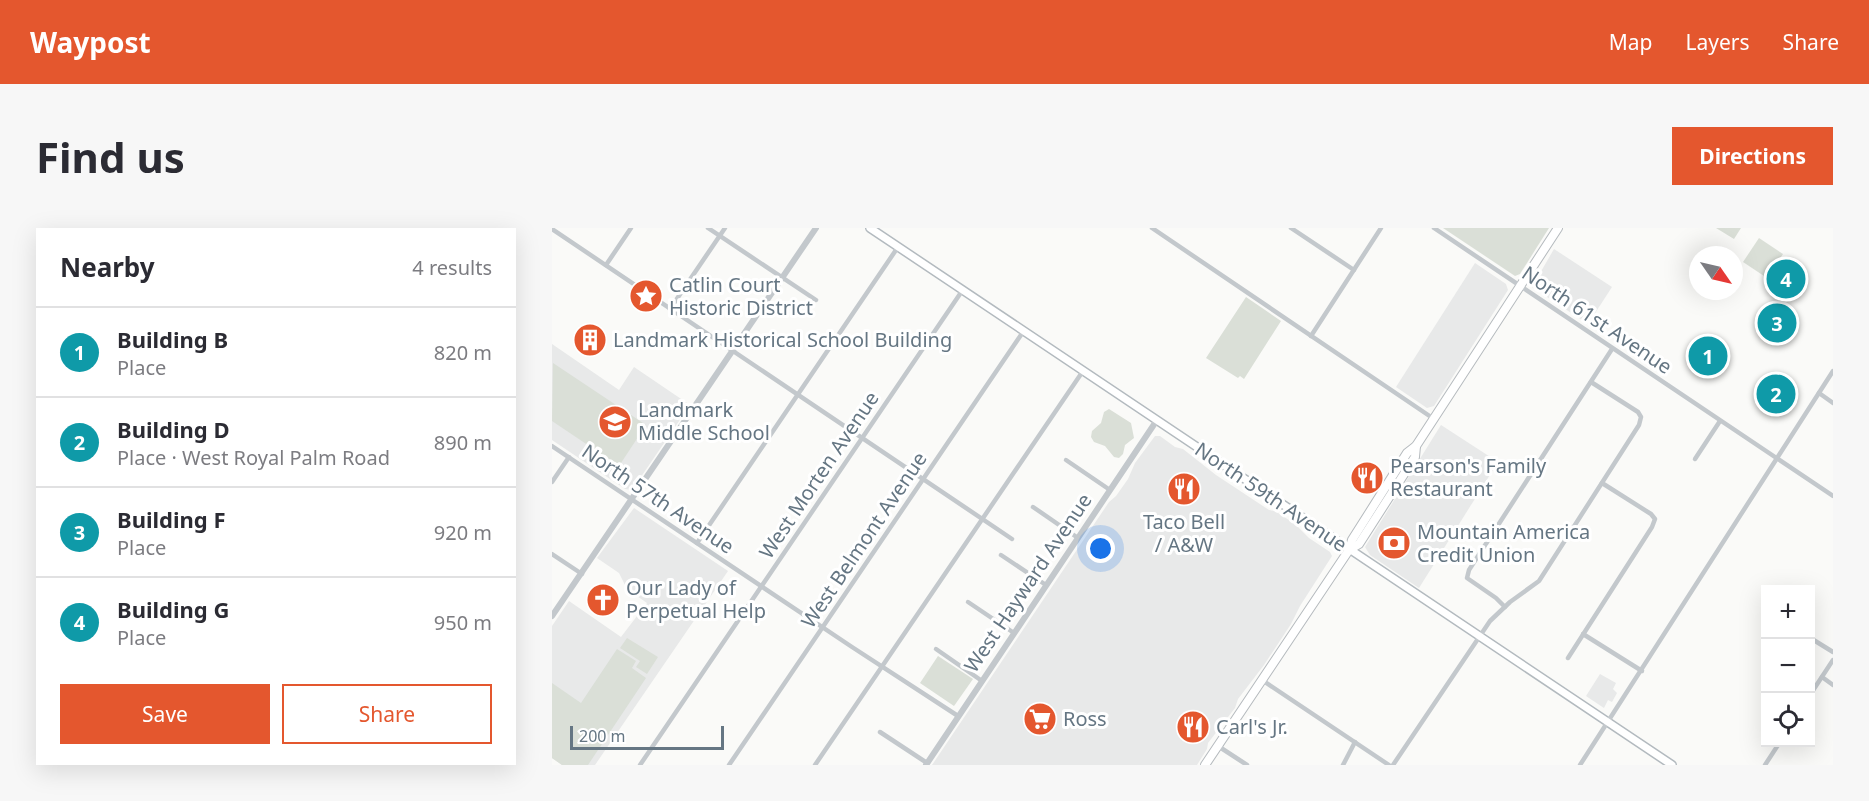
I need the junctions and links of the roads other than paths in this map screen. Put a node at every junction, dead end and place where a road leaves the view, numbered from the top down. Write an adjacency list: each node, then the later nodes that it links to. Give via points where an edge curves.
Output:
1 (631, 228): 14 (street)
2 (708, 228): 12 (street)
3 (725, 228): 12 (street)
4 (816, 228): 16 (street)
5 (870, 228): 13 (main road, North 59th Avenue)
6 (1152, 228): 22 (street)
7 (1291, 228): 15 (street)
8 (1381, 228): 15 (street)
9 (1434, 228): 17 (street, North 61st Avenue)
10 (1558, 228): 17 (main road)
11 (552, 229): 14 (street)
12 (720, 236): 16 (street); 20 (street)
13 (898, 247): 18 (main road, North 59th Avenue); 29 (street)
14 (606, 265): 20 (street)
15 (1354, 270): 22 (street)
16 (783, 279): 19 (street); 24 (street)
17 (1520, 287): 23 (street, North 61st Avenue); 31 (main road)
18 (962, 291): 21 (main road, North 59th Avenue); 34 (street, West Morten Avenue)
19 (816, 300)
20 (670, 309): 24 (street)
21 (1023, 332): 25 (main road, North 59th Avenue); 40 (street, West Belmont Avenue)
22 (1311, 336): 31 (street)
23 (1612, 349): 27 (street); 33 (street, North 61st Avenue)
24 (732, 351): 29 (street); 45 (street)
25 (1083, 371): 32 (main road, North 59th Avenue); 47 (street)
26 (1833, 371): 28 (street)
27 (1591, 382): 42 (street, via 1641,417); 58 (street, via 1469,570 1467,578)
28 (1819, 393): 30 (street); 38 (street)
29 (798, 394): 34 (street); 50 (street)
30 (1833, 403)
31 (1434, 419): 51 (main road, via 1416,447 1407,453)
32 (1157, 420): 43 (street, West Hayward Avenue); 51 (main road, North 59th Avenue)
33 (1720, 421): 37 (street); 38 (street, North 61st Avenue)
34 (862, 438): 40 (street); 56 (street, West Morten Avenue)
35 (552, 446): 36 (street, North 57th Avenue)
36 (569, 457): 41 (street); 45 (street, North 57th Avenue)
37 (1695, 459)
38 (1777, 459): 44 (street, North 61st Avenue); 70 (street)
39 (1066, 460): 43 (street)
40 (924, 479): 47 (street); 60 (street, West Belmont Avenue)
41 (552, 482)
42 (1602, 483): 58 (street, via 1539,581); 62 (street, via 1655,519)
43 (1110, 490): 48 (street, West Hayward Avenue)
44 (1833, 496)
45 (632, 500): 50 (street, North 57th Avenue); 54 (street)
46 (1033, 507): 48 (street)
47 (982, 519): 49 (street); 69 (street)
48 (1078, 538): 55 (street, West Hayward Avenue)
49 (1012, 539)
50 (697, 543): 56 (street, North 57th Avenue)
51 (1349, 550): 63 (main road, North 59th Avenue); 72 (main road)
52 (552, 554): 54 (street)
53 (1001, 555): 55 (street)
54 (582, 574): 59 (street)
55 (1046, 585): 61 (street, West Hayward Avenue)
56 (761, 586): 60 (street, North 57th Avenue); 83 (street, West Morten Avenue)
57 (968, 602): 61 (street)
58 (1505, 607): 63 (street)
59 (552, 616)
60 (823, 627): 69 (street, North 57th Avenue); 84 (street, West Belmont Avenue)
61 (1014, 633): 73 (street, West Hayward Avenue)
62 (1583, 634): 67 (street); 70 (street)
63 (1479, 637): 77 (main road, North 59th Avenue); 89 (street)
64 (1815, 641): 66 (street)
65 (936, 649): 73 (street)
66 (1833, 652)
67 (1568, 658)
68 (1833, 660): 71 (street)
69 (882, 667): 76 (street, North 57th Avenue); 85 (street)
70 (1642, 671): 77 (street)
71 (1822, 678): 74 (street); 75 (street)
72 (1262, 680): 79 (street); 80 (main road)
73 (982, 681): 76 (street, West Hayward Avenue)
74 (1833, 685)
75 (1811, 693)
76 (958, 716): 82 (street, West Hayward Avenue)
77 (1608, 722): 90 (street); 91 (main road, North 59th Avenue)
78 (880, 732): 82 (street)
79 (1355, 742): 88 (street); 89 (street)
80 (1218, 746): 86 (main road); 87 (street)
81 (1777, 747): 92 (street)
82 (926, 764)
83 (640, 765)
84 (729, 765)
85 (815, 765)
86 (1205, 765)
87 (1247, 765)
88 (1343, 765)
89 (1391, 765)
90 (1580, 765)
91 (1672, 765)
92 (1765, 765)

